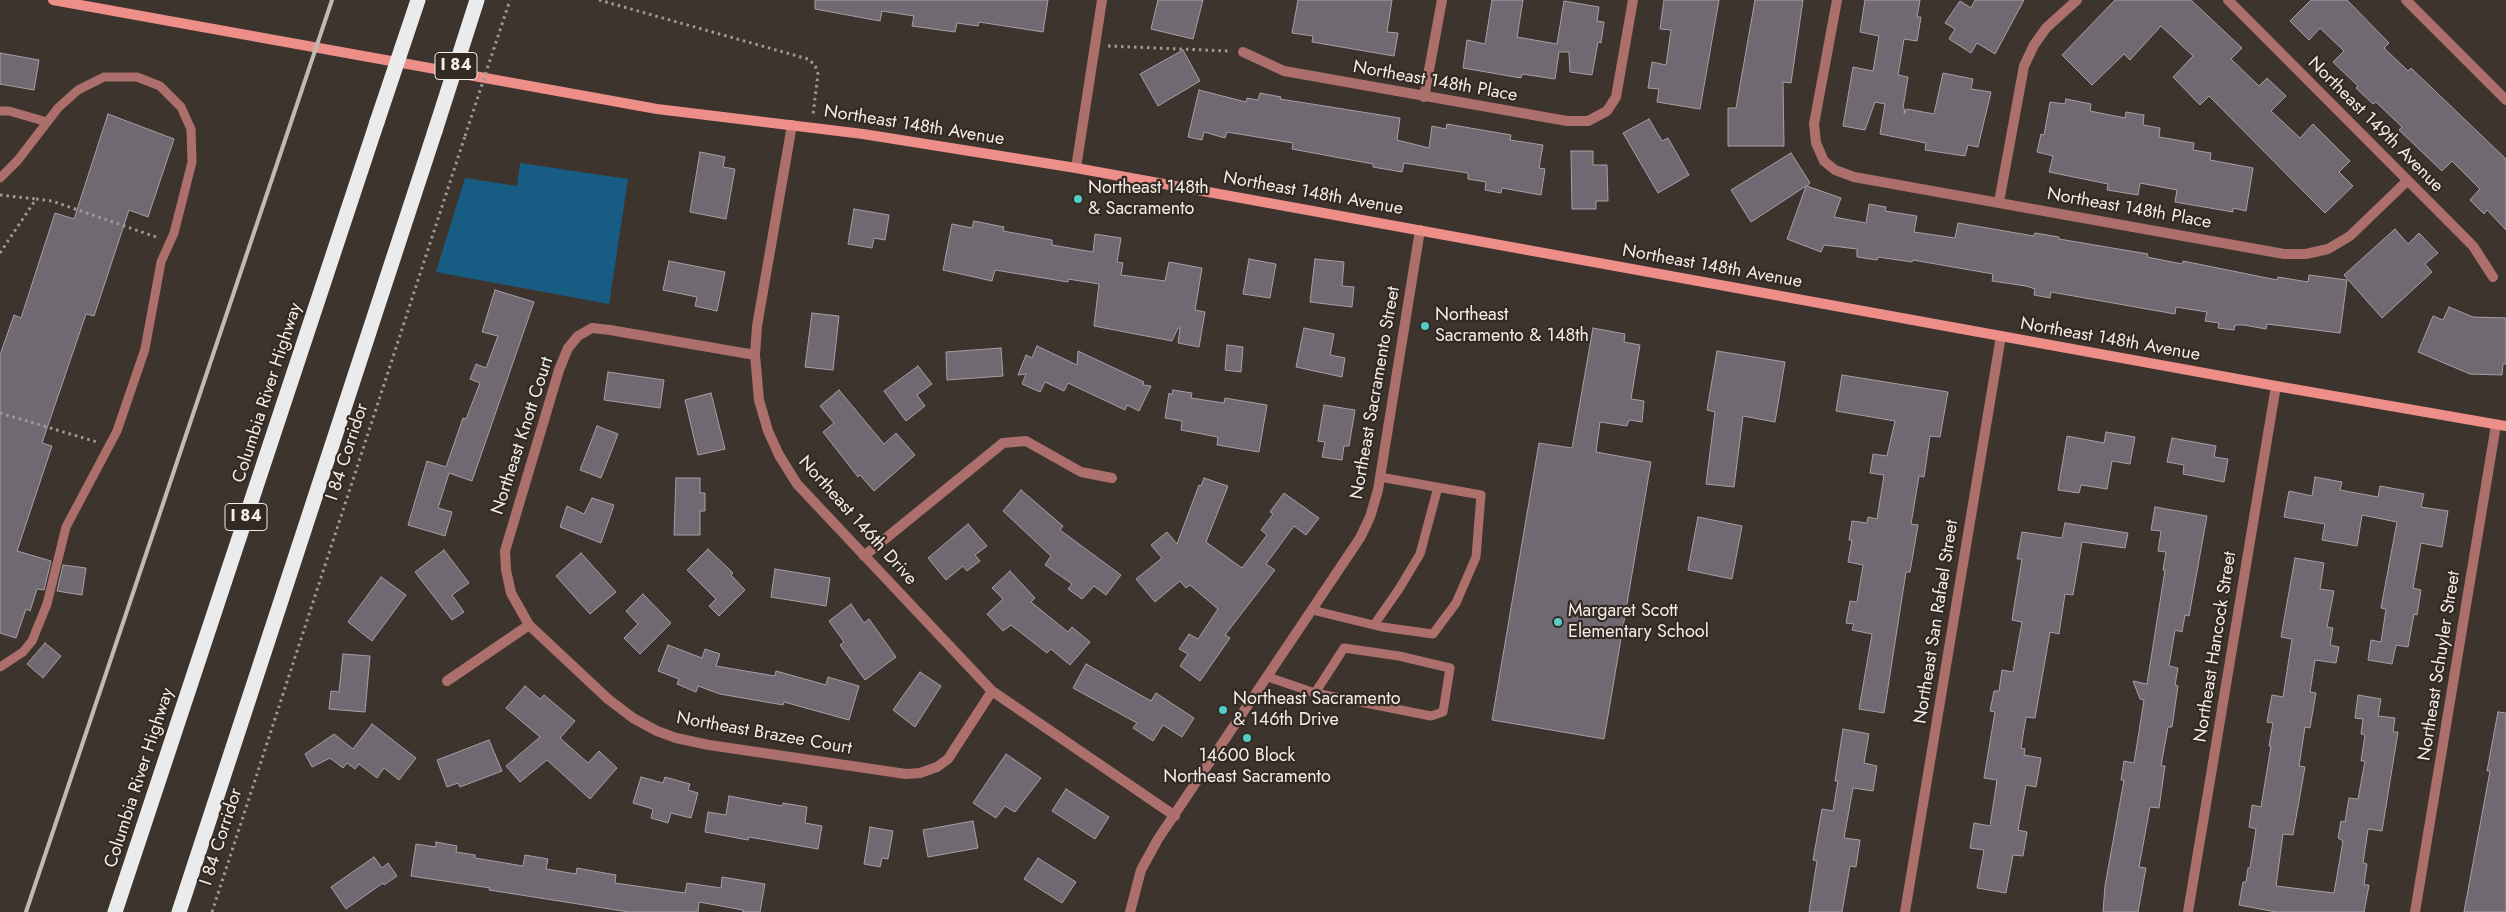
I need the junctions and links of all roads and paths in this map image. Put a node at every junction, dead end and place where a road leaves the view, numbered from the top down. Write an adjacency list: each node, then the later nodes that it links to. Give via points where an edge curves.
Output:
1 (53, 0): 19 (main road, Northeast 148th Avenue, via 618,103)
2 (418, 0): 50 (highway, Columbia River Highway / I 84, bridge)
3 (477, 0): 51 (highway, I 84, bridge)
4 (510, 0): 52 (path, I 84 Corridor, bridge)
5 (599, 0): 20 (path, via 808,59 818,74)
6 (1102, 0): 13 (street)
7 (1442, 0): 15 (street)
8 (1633, 0): 15 (street, Northeast 148th Place, via 1616,96 1607,111 1588,121 1567,121)
9 (1837, 0): 26 (street, Northeast 148th Place, via 1814,124 1816,143 1824,161 1835,170 1854,177)
10 (2077, 0): 26 (street, via 2046,28 2024,66)
11 (2228, 0): 23 (street, Northeast 149th Avenue)
12 (2406, 0): 16 (street)
13 (1095, 44): 14 (path); 21 (street)
14 (1243, 52): 15 (street, Northeast 148th Place, via 1284,71)
15 (1424, 97)
16 (2506, 100)
17 (0, 111): 18 (lane, via 9,110)
18 (47, 122): 22 (lane); 28 (lane, via 78,90 104,77 136,77 169,93 187,118 193,145 192,162)
19 (792, 125): 20 (main road, Northeast 148th Avenue); 32 (street, Northeast 146th Drive, via 757,326)
20 (811, 127): 21 (main road, Northeast 148th Avenue)
21 (1076, 168): 27 (main road, Northeast 148th Avenue)
22 (0, 178)
23 (2407, 181): 26 (street, Northeast 148th Place, via 2350,236 2328,249 2306,254 2284,254); 30 (street, Northeast 149th Avenue, via 2473,246)
24 (0, 195): 25 (path)
25 (36, 199): 28 (path, via 52,201); 29 (path)
26 (1999, 202)
27 (1420, 230): 31 (main road, Northeast 148th Avenue); 37 (street, Northeast Sacramento Street)
28 (170, 242): 36 (lane, via 161,262 145,349)
29 (0, 253)
30 (2493, 277)
31 (2001, 336): 33 (main road, Northeast 148th Avenue); 54 (street, Northeast San Rafael Street)
32 (755, 355): 40 (street, Northeast 146th Drive, via 759,400 779,456 797,484); 42 (street, Northeast Knott Court, via 592,328 578,336 568,348 559,370 505,551 511,593)
33 (2276, 386): 35 (main road, Northeast 148th Avenue); 55 (street, Northeast Hancock Street)
34 (0, 412): 36 (path)
35 (2501, 426): 56 (street, Northeast Schuyler Street)
36 (109, 446): 44 (lane, via 66,527 47,604 32,641 23,652)
37 (1380, 477): 39 (lane); 41 (street, Northeast Sacramento Street, via 1370,517 1360,538)
38 (1112, 478): 40 (street, via 1081,472 1026,441 1003,443)
39 (1438, 487): 43 (lane, via 1420,554); 43 (lane, via 1481,495 1476,557 1456,603 1432,634)
40 (864, 556): 47 (street, Northeast 146th Drive)
41 (1312, 610): 43 (lane); 45 (street, Northeast Sacramento Street)
42 (529, 625): 46 (street); 47 (street, Northeast Brazee Court, via 608,700 657,731 710,744 896,773 920,773 948,759)
43 (1374, 625)
44 (0, 667)
45 (1268, 677): 48 (lane); 49 (street, Northeast Sacramento Street)
46 (447, 681)
47 (992, 691): 49 (street, Northeast 146th Drive)
48 (1315, 693): 48 (lane, via 1431,716 1443,712 1450,668 1344,648)
49 (1175, 816): 53 (street, Northeast Sacramento Street, via 1141,870)
50 (115, 912)
51 (179, 912)
52 (212, 912)
53 (1130, 912)
54 (1905, 912)
55 (2188, 912)
56 (2415, 912)

